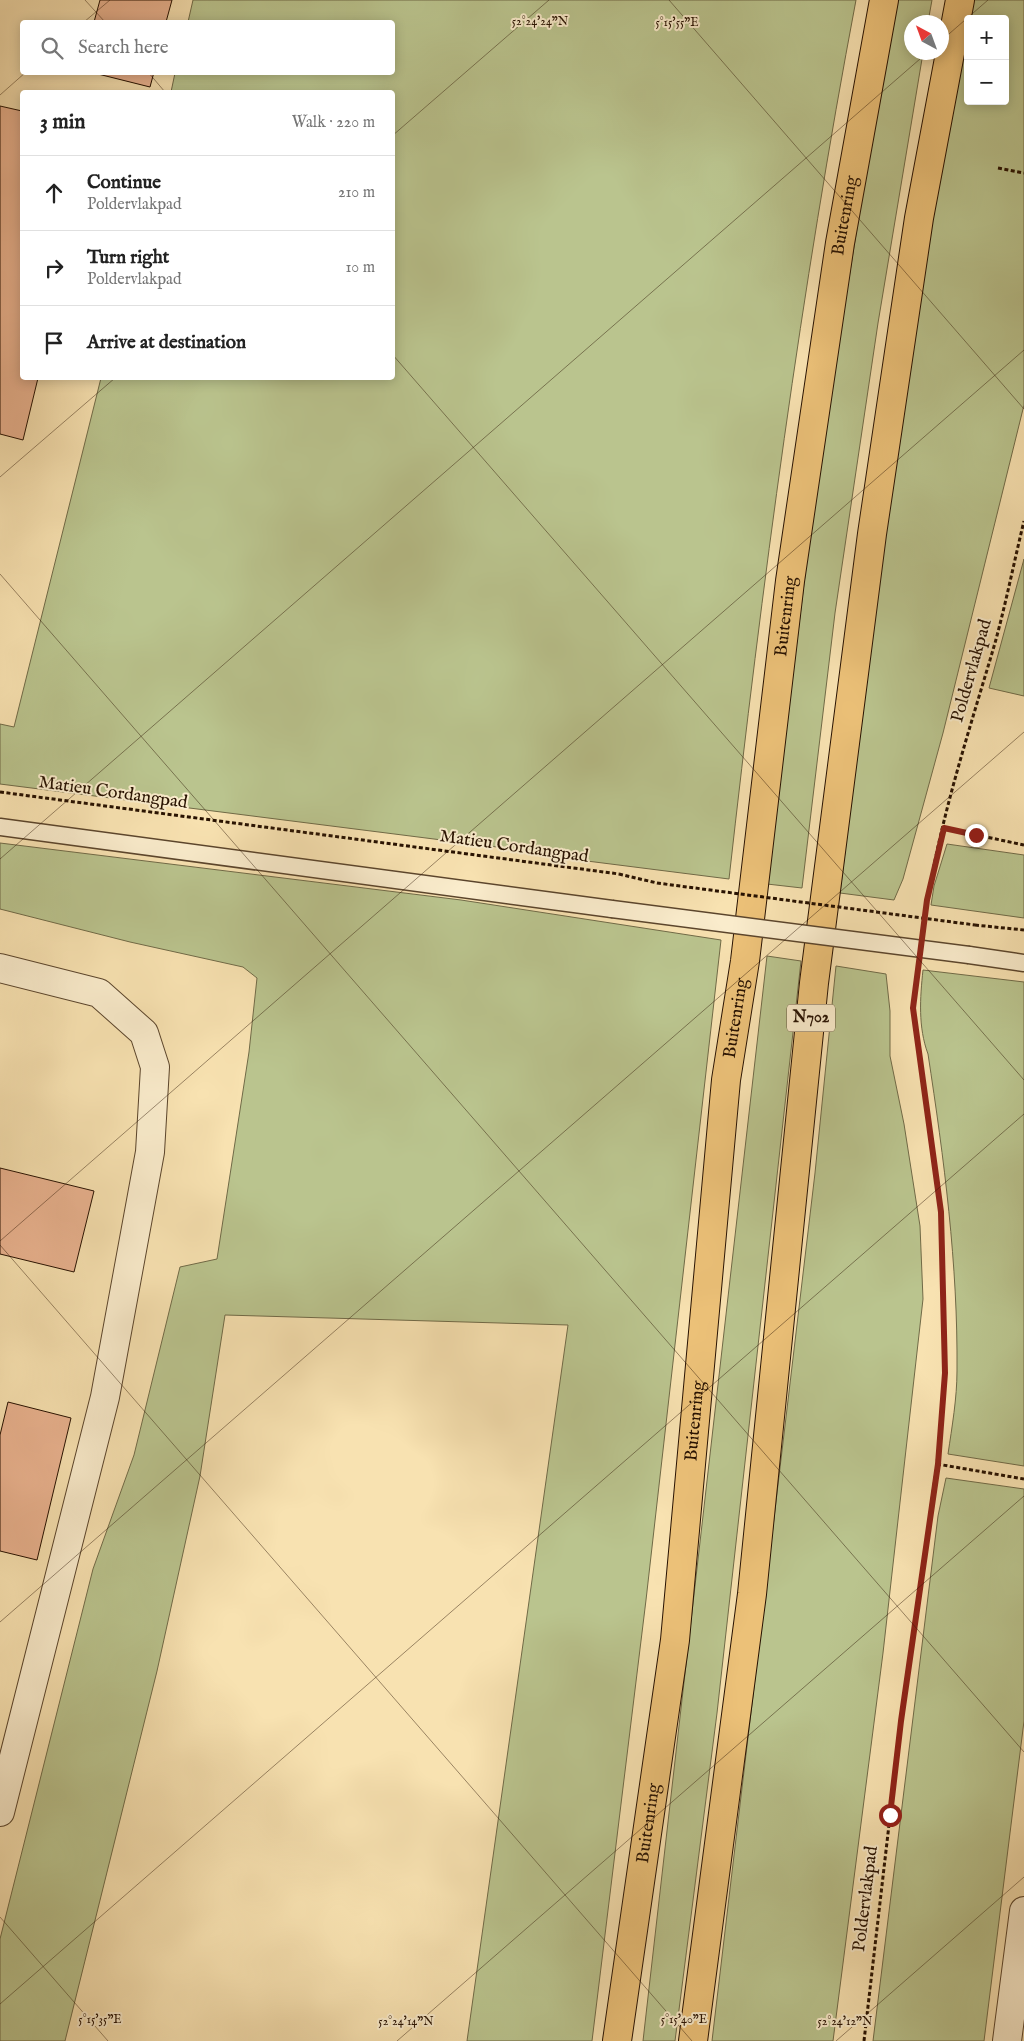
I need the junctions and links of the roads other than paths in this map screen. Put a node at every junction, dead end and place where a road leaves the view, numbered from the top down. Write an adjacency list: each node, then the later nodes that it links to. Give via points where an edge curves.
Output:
1 (884, 0): 8 (highway, Buitenring, via 840,243 790,581 745,961 726,1080 675,1640)
2 (960, 0): 9 (highway, N702, via 919,218 869,563 814,983 752,1594)
3 (0, 827): 4 (lane, bridge)
4 (1024, 963)
5 (0, 968): 6 (street, via 99,992 144,1032 155,1067 150,1152 105,1397)
6 (0, 1812)
7 (1024, 1911): 10 (street)
8 (617, 2041)
9 (693, 2041)
10 (1006, 2041)

